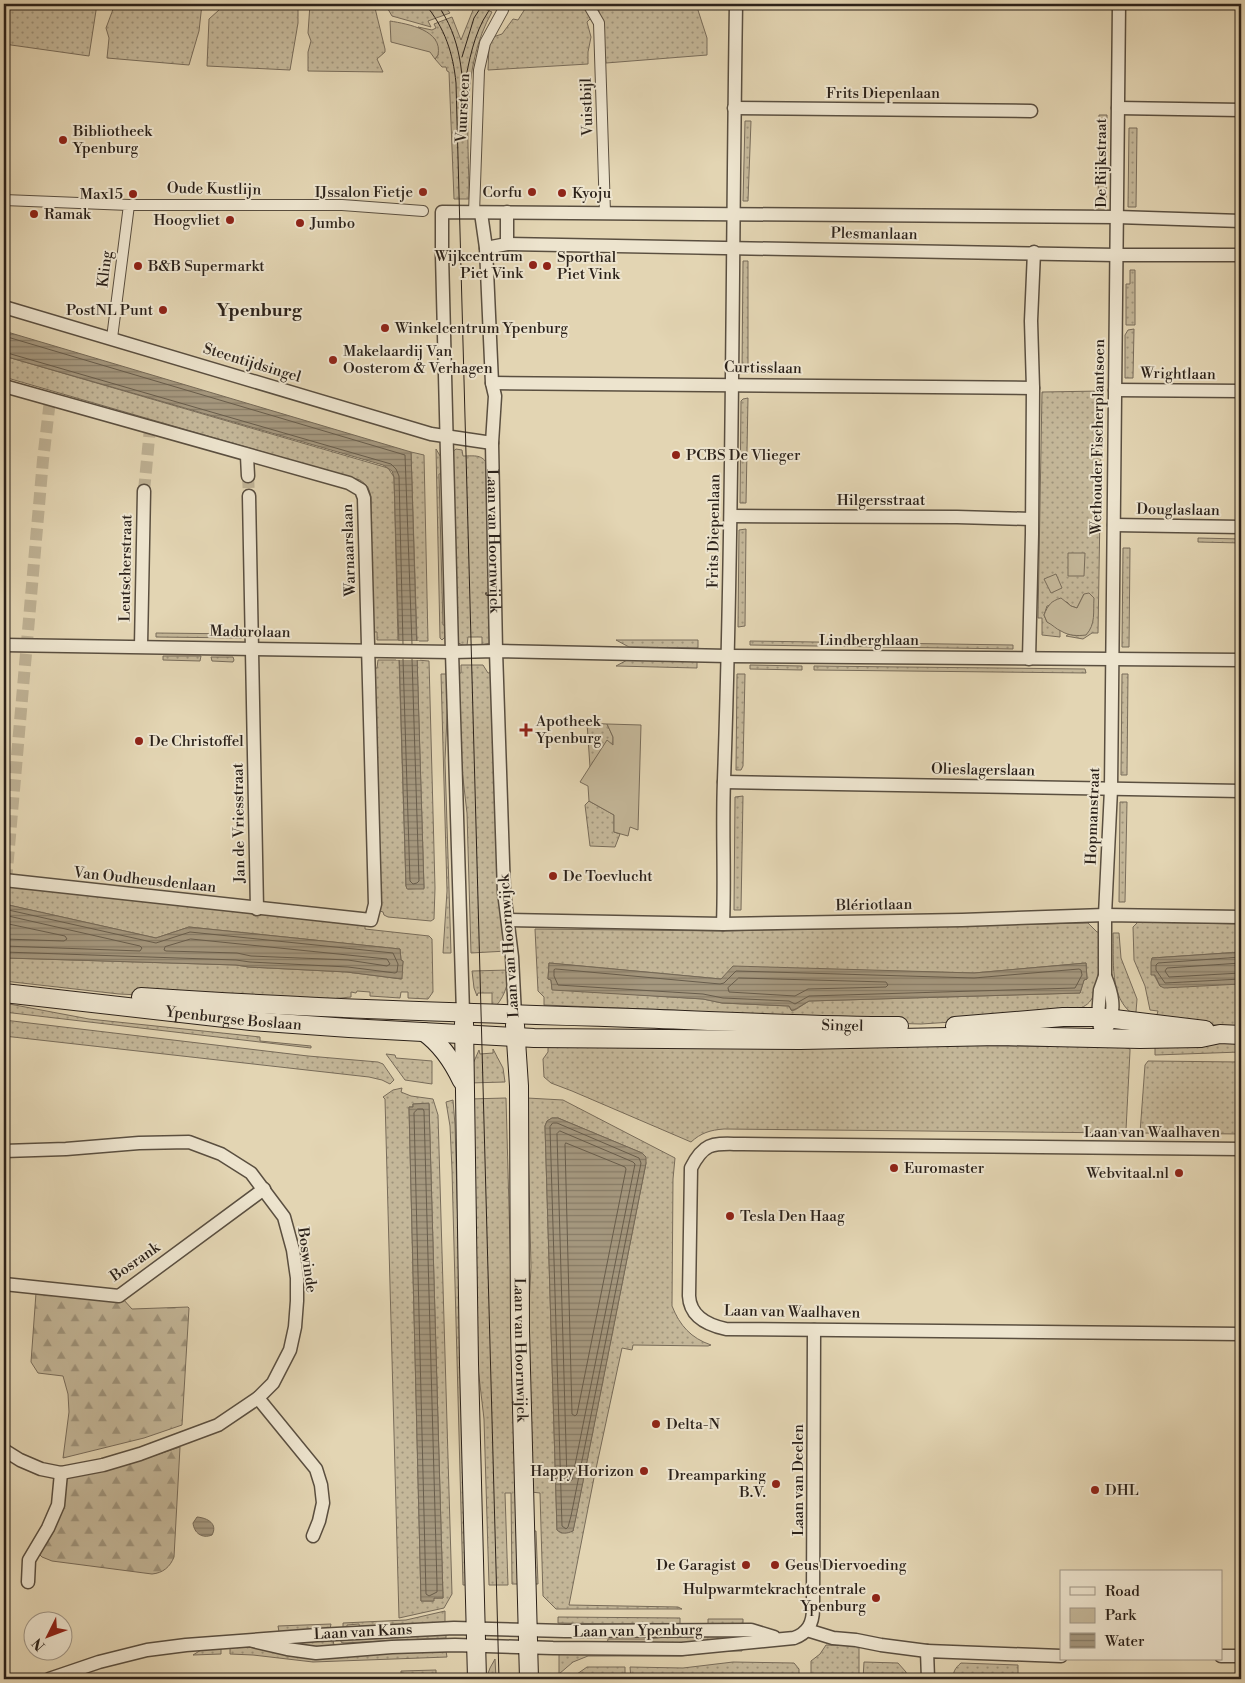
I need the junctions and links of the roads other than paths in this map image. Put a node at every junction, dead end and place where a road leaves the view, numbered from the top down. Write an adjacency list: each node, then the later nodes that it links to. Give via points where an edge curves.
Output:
1 (588, 4): 14 (street, Vuistbijl, via 598,23)
2 (736, 4): 5 (street, Frits Diepenlaan)
3 (1119, 4): 6 (street, De Rijkstraat)
4 (503, 10): 13 (street, Vuursteen, via 484,43 479,70)
5 (734, 108): 8 (street, Frits Diepenlaan); 15 (street, Frits Diepenlaan)
6 (1118, 108): 7 (street, De Rijkstraat); 16 (street, De Rijkstraat)
7 (1241, 110)
8 (1031, 111)
9 (4, 200): 10 (street, Oude Kustlijn)
10 (129, 205): 11 (street, Oude Kustlijn, via 342,205); 25 (street, Kling)
11 (423, 211)
12 (507, 212): 13 (street, Plesmanlaan); 14 (street, Plesmanlaan); 18 (street)
13 (477, 213): 20 (street, Laan van Hoornwijck); 32 (street, via 442,212)
14 (605, 213): 15 (street, Plesmanlaan)
15 (733, 216): 16 (street, Plesmanlaan); 19 (street, Frits Diepenlaan)
16 (1117, 217): 17 (street, Plesmanlaan); 22 (street, Wethouder Fischerplantsoen)
17 (1241, 221)
18 (507, 244): 19 (street, Plesmanlaan); 20 (street, Plesmanlaan)
19 (732, 247): 21 (street, Plesmanlaan); 27 (street, Frits Diepenlaan)
20 (486, 248): 26 (street, Laan van Hoornwijck)
21 (1034, 252): 22 (street, Plesmanlaan); 29 (street)
22 (1116, 255): 23 (street, Plesmanlaan); 30 (street, Wethouder Fischerplantsoen)
23 (1241, 255)
24 (4, 307): 25 (street, Steentijdsingel)
25 (112, 338): 32 (street, Steentijdsingel, via 431,434)
26 (492, 382): 27 (street, Curtisslaan); 33 (street, Laan van Hoornwijck, via 495,396)
27 (732, 384): 29 (street, Curtisslaan); 38 (street, Frits Diepenlaan)
28 (4, 386): 34 (street, Warnaarslaan)
29 (1033, 388): 39 (street)
30 (1115, 390): 31 (street, Wrightlaan); 40 (street, Wethouder Fischerplantsoen)
31 (1241, 391)
32 (447, 436): 33 (street, Steentijdsingel); 47 (street)
33 (492, 443): 46 (street, Laan van Hoornwijck)
34 (248, 456): 35 (street); 45 (street, Warnaarslaan, via 349,483 361,490 364,498)
35 (248, 476)
36 (144, 491): 43 (street, Leutscherstraat)
37 (249, 496): 44 (street, Jan de Vriesstraat)
38 (731, 516): 39 (street, Hilgersstraat); 48 (street, Frits Diepenlaan)
39 (1031, 519): 50 (street)
40 (1114, 525): 41 (street, Douglaslaan); 49 (street, Wethouder Fischerplantsoen)
41 (1241, 527)
42 (4, 645): 43 (street, Madurolaan)
43 (141, 646): 44 (street, Madurolaan)
44 (252, 648): 45 (street, Madurolaan); 56 (street, Jan de Vriesstraat)
45 (368, 650): 47 (street, Madurolaan); 59 (street, Warnaarslaan, via 374,904)
46 (496, 651): 47 (street, Madurolaan); 48 (street, Lindberghlaan); 60 (street, Laan van Hoornwijck, via 504,892)
47 (452, 652): 64 (street)
48 (728, 656): 50 (street, Lindberghlaan); 52 (street, Frits Diepenlaan)
49 (1112, 658): 50 (street, Lindberghlaan); 51 (street, Lindberghlaan); 53 (street, Hopmanstraat)
50 (1029, 659)
51 (1241, 660)
52 (724, 782): 53 (street, Olieslagerslaan); 61 (street, Frits Diepenlaan)
53 (1111, 789): 54 (street, Olieslagerslaan); 57 (street, Hopmanstraat)
54 (1241, 790)
55 (4, 880): 56 (street, Van Oudheusdenlaan)
56 (257, 909): 59 (street, Van Oudheusdenlaan)
57 (1106, 915): 58 (street, Blériotlaan); 61 (street, Blériotlaan); 66 (street, Hopmanstraat, via 1105,976 1113,1004)
58 (1241, 917)
59 (371, 920)
60 (508, 920): 61 (street, Blériotlaan); 65 (street, Laan van Hoornwijck)
61 (724, 924)
62 (4, 983): 64 (main road, Ypenburgse Boslaan, via 95,994 239,1004)
63 (4, 993): 67 (main road, Ypenburgse Boslaan, via 251,1020)
64 (463, 1013): 65 (main road, Singel); 68 (main road)
65 (515, 1015): 66 (main road, Singel, via 834,1026 954,1026 1062,1017); 71 (main road, Laan van Hoornwijck)
66 (1105, 1017): 69 (main road, Singel); 72 (street, Hopmanstraat)
67 (424, 1032): 68 (main road, Ypenburgse Boslaan); 73 (main road, via 433,1038 455,1066)
68 (464, 1034): 71 (main road, Singel); 73 (main road)
69 (1220, 1034): 70 (main road, Singel); 72 (main road, Singel, via 1201,1038)
70 (1241, 1035)
71 (516, 1037): 72 (main road, Singel, via 800,1040 959,1036); 87 (main road, Laan van Hoornwijck)
72 (1102, 1038)
73 (464, 1086): 86 (main road)
74 (1241, 1149): 78 (street, Laan van Waalhaven, via 735,1144 706,1147 691,1168 689,1303 707,1324 726,1329)
75 (4, 1151): 76 (street, Boswinde, via 188,1142 221,1154 251,1173)
76 (264, 1189): 77 (street, Bosrank, via 119,1296); 80 (street, Boswinde, via 284,1217 293,1250 297,1300 290,1350 272,1383)
77 (4, 1284)
78 (814, 1330): 79 (street, Laan van Waalhaven); 85 (street, Laan van Deelen, via 813,1620)
79 (1241, 1334)
80 (258, 1398): 82 (street, Boswinde, via 218,1425 140,1454); 83 (street, via 316,1469 323,1503)
81 (4, 1450): 82 (street, Boswinde, via 20,1460)
82 (61, 1473): 84 (street, via 58,1505 29,1560)
83 (313, 1536)
84 (28, 1582)
85 (807, 1630): 88 (street, Laan van Ypenburg, via 794,1638); 89 (street, via 833,1638)
86 (476, 1637): 87 (street, Laan van Kans); 93 (street, Laan van Kans, via 316,1653 253,1641 186,1645 147,1650); 94 (main road)
87 (528, 1638): 88 (street, Laan van Ypenburg, via 751,1630); 88 (street, Laan van Ypenburg, via 553,1648 682,1649); 95 (main road, Laan van Hoornwijck)
88 (778, 1638)
89 (927, 1651): 90 (street); 96 (street)
90 (1060, 1656)
91 (1222, 1656): 92 (street)
92 (1241, 1656)
93 (50, 1679)
94 (477, 1679)
95 (529, 1679)
96 (928, 1679)

